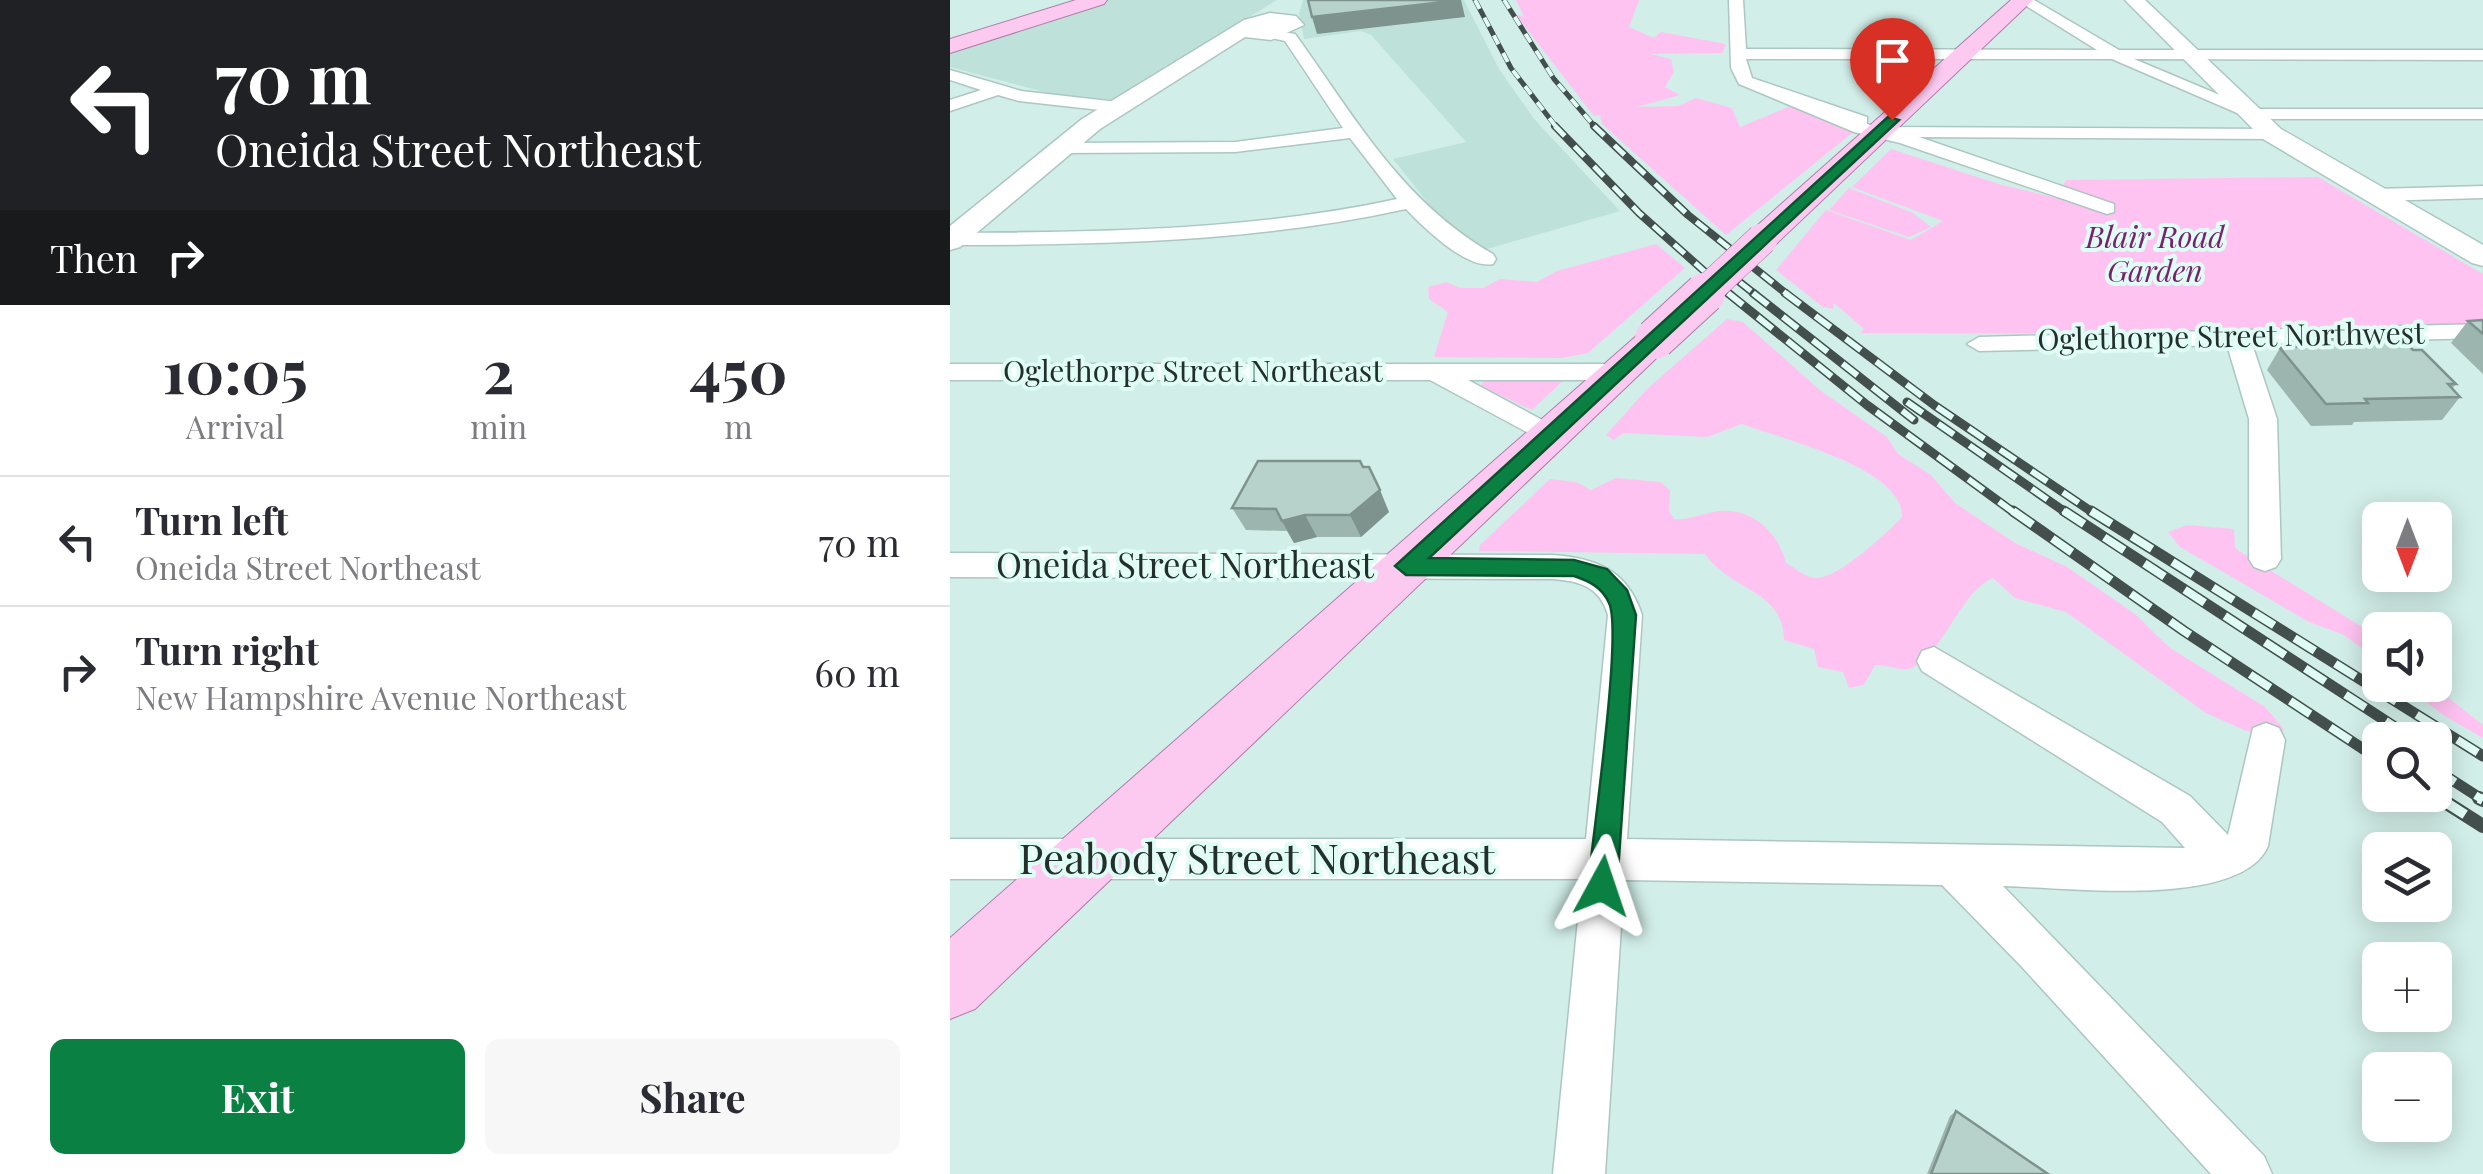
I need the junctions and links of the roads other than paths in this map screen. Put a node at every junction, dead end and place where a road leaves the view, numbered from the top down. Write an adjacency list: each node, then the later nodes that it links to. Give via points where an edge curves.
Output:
1 (1074, 0): 7 (main road)
2 (1097, 0): 7 (main road)
3 (1736, 0): 8 (street)
4 (2023, 0): 9 (main road); 10 (street)
5 (2134, 0): 11 (main road)
6 (1272, 24): 16 (main road); 19 (street)
7 (950, 43)
8 (1739, 54): 9 (street); 20 (street, via 1748,84)
9 (1964, 54): 10 (street); 20 (main road)
10 (2113, 54): 11 (street); 17 (street)
11 (2190, 54): 12 (street); 17 (main road)
12 (2483, 54)
13 (950, 74): 14 (street)
14 (996, 90): 15 (street); 16 (street)
15 (950, 106)
16 (1118, 107): 22 (main road)
17 (2251, 114): 18 (street); 21 (main road)
18 (2483, 114)
19 (1357, 132): 22 (street, via 1235,147); 25 (street)
20 (1882, 132): 21 (street); 26 (street); 35 (main road, bridge)
21 (2272, 134): 24 (main road)
22 (1061, 148): 27 (main road)
23 (2483, 192): 24 (street)
24 (2376, 195): 28 (main road)
25 (1408, 203): 27 (street, via 1220,235); 29 (street, via 1446,237)
26 (2107, 208)
27 (951, 240)
28 (2483, 256)
29 (1485, 258)
30 (2483, 331): 31 (street, Oglethorpe Street Northwest)
31 (2237, 337): 32 (street, Oglethorpe Street Northwest); 37 (street, via 2264,419)
32 (1978, 344)
33 (950, 372): 34 (street, Oglethorpe Street Northeast)
34 (1435, 372): 35 (street, Oglethorpe Street Northeast); 36 (street, Oglethorpe Street Northeast)
35 (1618, 372): 36 (main road)
36 (1549, 435): 39 (main road)
37 (2265, 558)
38 (950, 565): 39 (street, Oneida Street Northeast)
39 (1406, 566): 43 (main road); 44 (street, Oneida Street Northeast, via 1564,567 1600,575 1614,588 1625,615)
40 (1934, 661): 45 (street, via 2176,808)
41 (2266, 740): 45 (street, via 2248,846)
42 (950, 858): 43 (street, Peabody Street Northeast)
43 (1086, 858): 44 (street, Peabody Street Northeast); 47 (main road)
44 (1605, 858): 46 (street, Peabody Street Northeast); 48 (street)
45 (2223, 860): 46 (street, Peabody Street Northeast, via 2143,870)
46 (1950, 864): 49 (street)
47 (950, 984)
48 (1579, 1174)
49 (2246, 1174)

